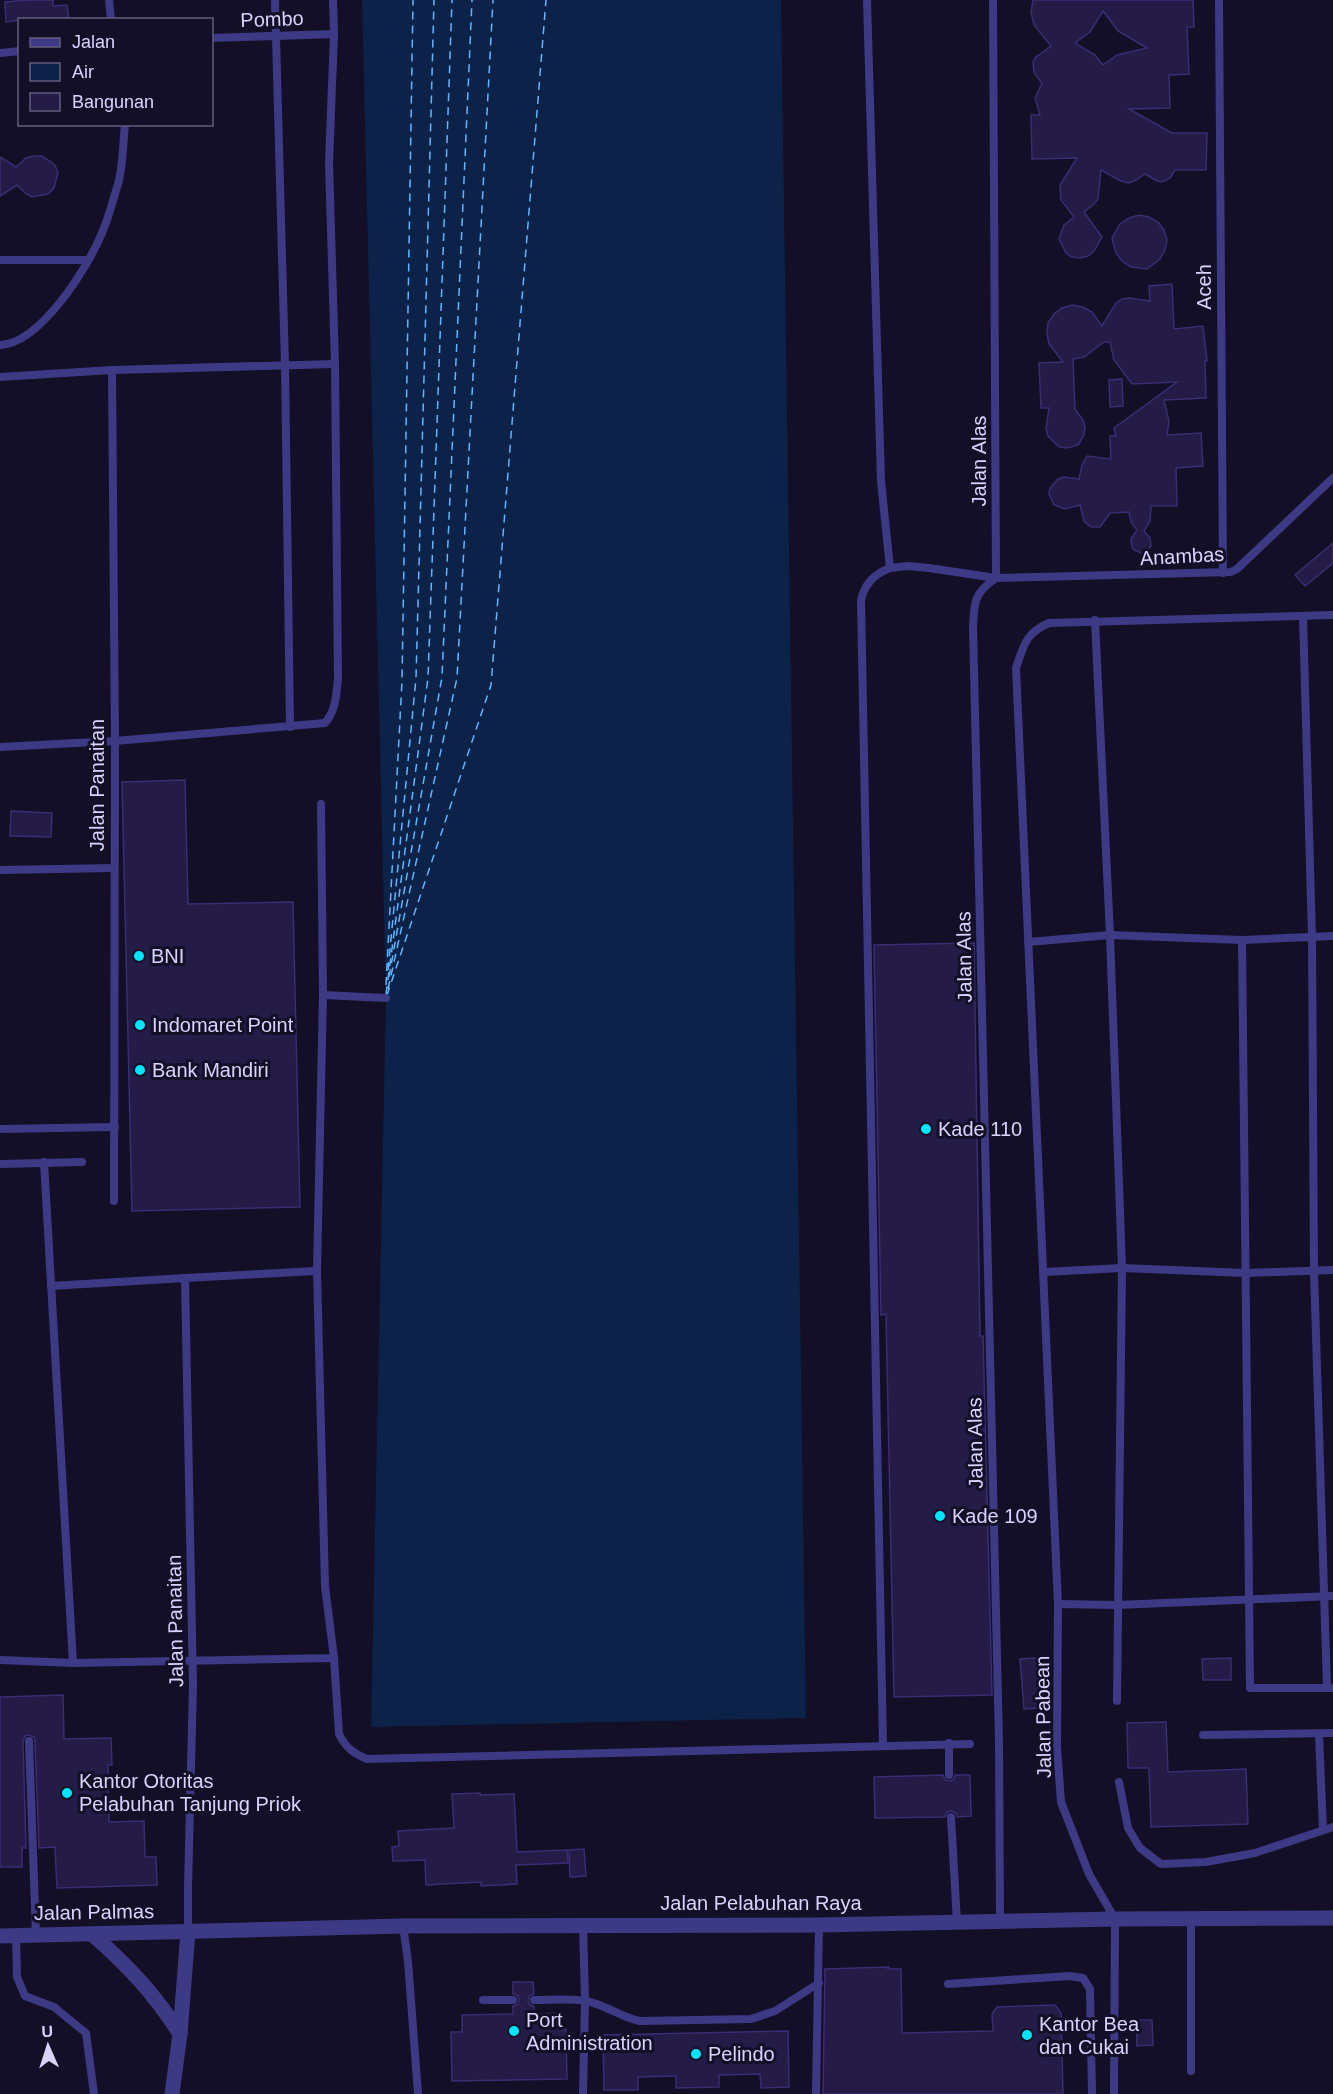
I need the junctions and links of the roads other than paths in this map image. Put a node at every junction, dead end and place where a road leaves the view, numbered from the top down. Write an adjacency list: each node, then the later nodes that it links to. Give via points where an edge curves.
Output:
1 (110, 0): 7 (lane)
2 (275, 0): 9 (lane)
3 (333, 0): 8 (lane)
4 (867, 0): 22 (lane, via 881,481)
5 (993, 0): 24 (lane, Jalan Alas)
6 (1219, 0): 23 (lane, Aceh)
7 (111, 18)
8 (334, 34): 9 (lane, Pombo); 17 (lane, via 329,163)
9 (276, 36): 10 (lane, Pombo); 18 (lane)
10 (213, 39)
11 (18, 51): 12 (lane)
12 (0, 53)
13 (124, 126): 15 (lane, via 119,181 102,234)
14 (0, 260): 15 (lane)
15 (87, 260): 16 (lane, via 71,289 35,330)
16 (0, 345)
17 (335, 364): 18 (lane); 28 (lane, via 336,700 333,714 325,723)
18 (285, 365): 19 (lane); 28 (lane)
19 (112, 370): 20 (lane); 29 (lane, Jalan Panaitan)
20 (0, 377)
21 (1333, 478): 23 (lane, Anambas, via 1237,569)
22 (890, 568): 24 (lane, Anambas, via 908,566); 71 (lane, via 873,578 863,590 861,601)
23 (1222, 573): 24 (lane, Anambas)
24 (996, 578): 80 (lane, Jalan Alas, via 981,588 973,627)
25 (1333, 615): 26 (lane)
26 (1304, 616): 27 (lane); 36 (lane)
27 (1095, 620): 34 (lane); 38 (lane, Jalan Pabean, via 1049,623 1034,630 1024,642 1016,668)
28 (290, 728): 29 (lane)
29 (115, 741): 30 (lane); 32 (lane, Jalan Panaitan)
30 (0, 747)
31 (321, 804): 39 (lane)
32 (114, 868): 33 (lane); 41 (lane, Jalan Panaitan)
33 (0, 870)
34 (1110, 935): 37 (lane); 38 (lane); 47 (lane)
35 (1333, 936): 36 (lane)
36 (1312, 937): 37 (lane); 50 (lane)
37 (1242, 940): 52 (lane)
38 (1028, 942): 51 (lane, Jalan Pabean)
39 (324, 995): 40 (lane); 49 (lane)
40 (386, 998)
41 (115, 1127): 42 (lane); 46 (lane, Jalan Panaitan)
42 (0, 1129)
43 (44, 1162): 44 (lane); 45 (lane); 54 (lane)
44 (82, 1162)
45 (0, 1164)
46 (114, 1201)
47 (1122, 1268): 51 (lane); 52 (lane); 58 (lane)
48 (1333, 1270): 50 (lane)
49 (317, 1271): 53 (lane); 59 (lane, via 325,1587)
50 (1314, 1271): 52 (lane); 55 (lane)
51 (1044, 1272): 57 (lane, Jalan Pabean)
52 (1246, 1273): 56 (lane)
53 (185, 1278): 54 (lane); 61 (lane, Jalan Panaitan)
54 (51, 1286): 62 (lane)
55 (1328, 1596): 56 (lane); 63 (lane)
56 (1249, 1599): 58 (lane); 63 (lane, via 1250,1688)
57 (1058, 1604): 58 (lane); 78 (lane, Jalan Pabean, via 1057,1747 1061,1802 1089,1874)
58 (1118, 1605): 64 (lane)
59 (334, 1658): 61 (lane); 71 (lane, via 339,1734 355,1754 367,1759)
60 (0, 1660): 62 (lane)
61 (192, 1660): 62 (lane); 85 (lane, Jalan Panaitan)
62 (73, 1663)
63 (1330, 1688)
64 (1117, 1701)
65 (1333, 1733): 66 (lane)
66 (1319, 1734): 67 (lane); 76 (lane)
67 (1203, 1735)
68 (29, 1742): 88 (lane)
69 (949, 1743): 70 (lane); 71 (lane); 72 (lane)
70 (970, 1744)
71 (883, 1745)
72 (949, 1775)
73 (1119, 1782): 76 (lane, via 1128,1828 1140,1848 1161,1864 1206,1862 1255,1853)
74 (951, 1817): 81 (lane)
75 (1333, 1827): 76 (lane)
76 (1323, 1830)
77 (1333, 1918): 79 (street, Jalan Pelabuhan Raya)
78 (1114, 1919): 79 (street, Jalan Pelabuhan Raya); 80 (street, Jalan Pelabuhan Raya); 104 (lane, Jalan Pabean)
79 (1191, 1919): 97 (lane)
80 (1000, 1921): 81 (street, Jalan Pelabuhan Raya)
81 (957, 1922): 83 (street, Jalan Pelabuhan Raya)
82 (583, 1924): 83 (street, Jalan Pelabuhan Raya); 84 (street, Jalan Pelabuhan Raya); 95 (lane)
83 (819, 1925): 90 (lane)
84 (403, 1926): 85 (street, Jalan Pelabuhan Raya); 100 (lane)
85 (188, 1931): 86 (street, Jalan Palmas); 96 (street)
86 (93, 1934): 88 (street, Jalan Palmas); 96 (street, via 145,1985)
87 (16, 1935): 88 (street, Jalan Palmas); 89 (street, Jalan Palmas); 98 (lane, via 17,1977 25,1996 54,2007 86,2034)
88 (36, 1935)
89 (0, 1936)
90 (819, 1983): 95 (lane, via 775,2011 751,2019 640,2021); 102 (lane)
91 (948, 1984): 103 (lane, via 1083,1978 1090,1989)
92 (483, 2000): 93 (lane)
93 (513, 2000)
94 (534, 2000): 95 (lane)
95 (585, 2001): 101 (lane)
96 (180, 2034): 99 (street)
97 (1191, 2071)
98 (94, 2094)
99 (172, 2094)
100 (418, 2094)
101 (583, 2094)
102 (816, 2094)
103 (1092, 2094)
104 (1114, 2094)

